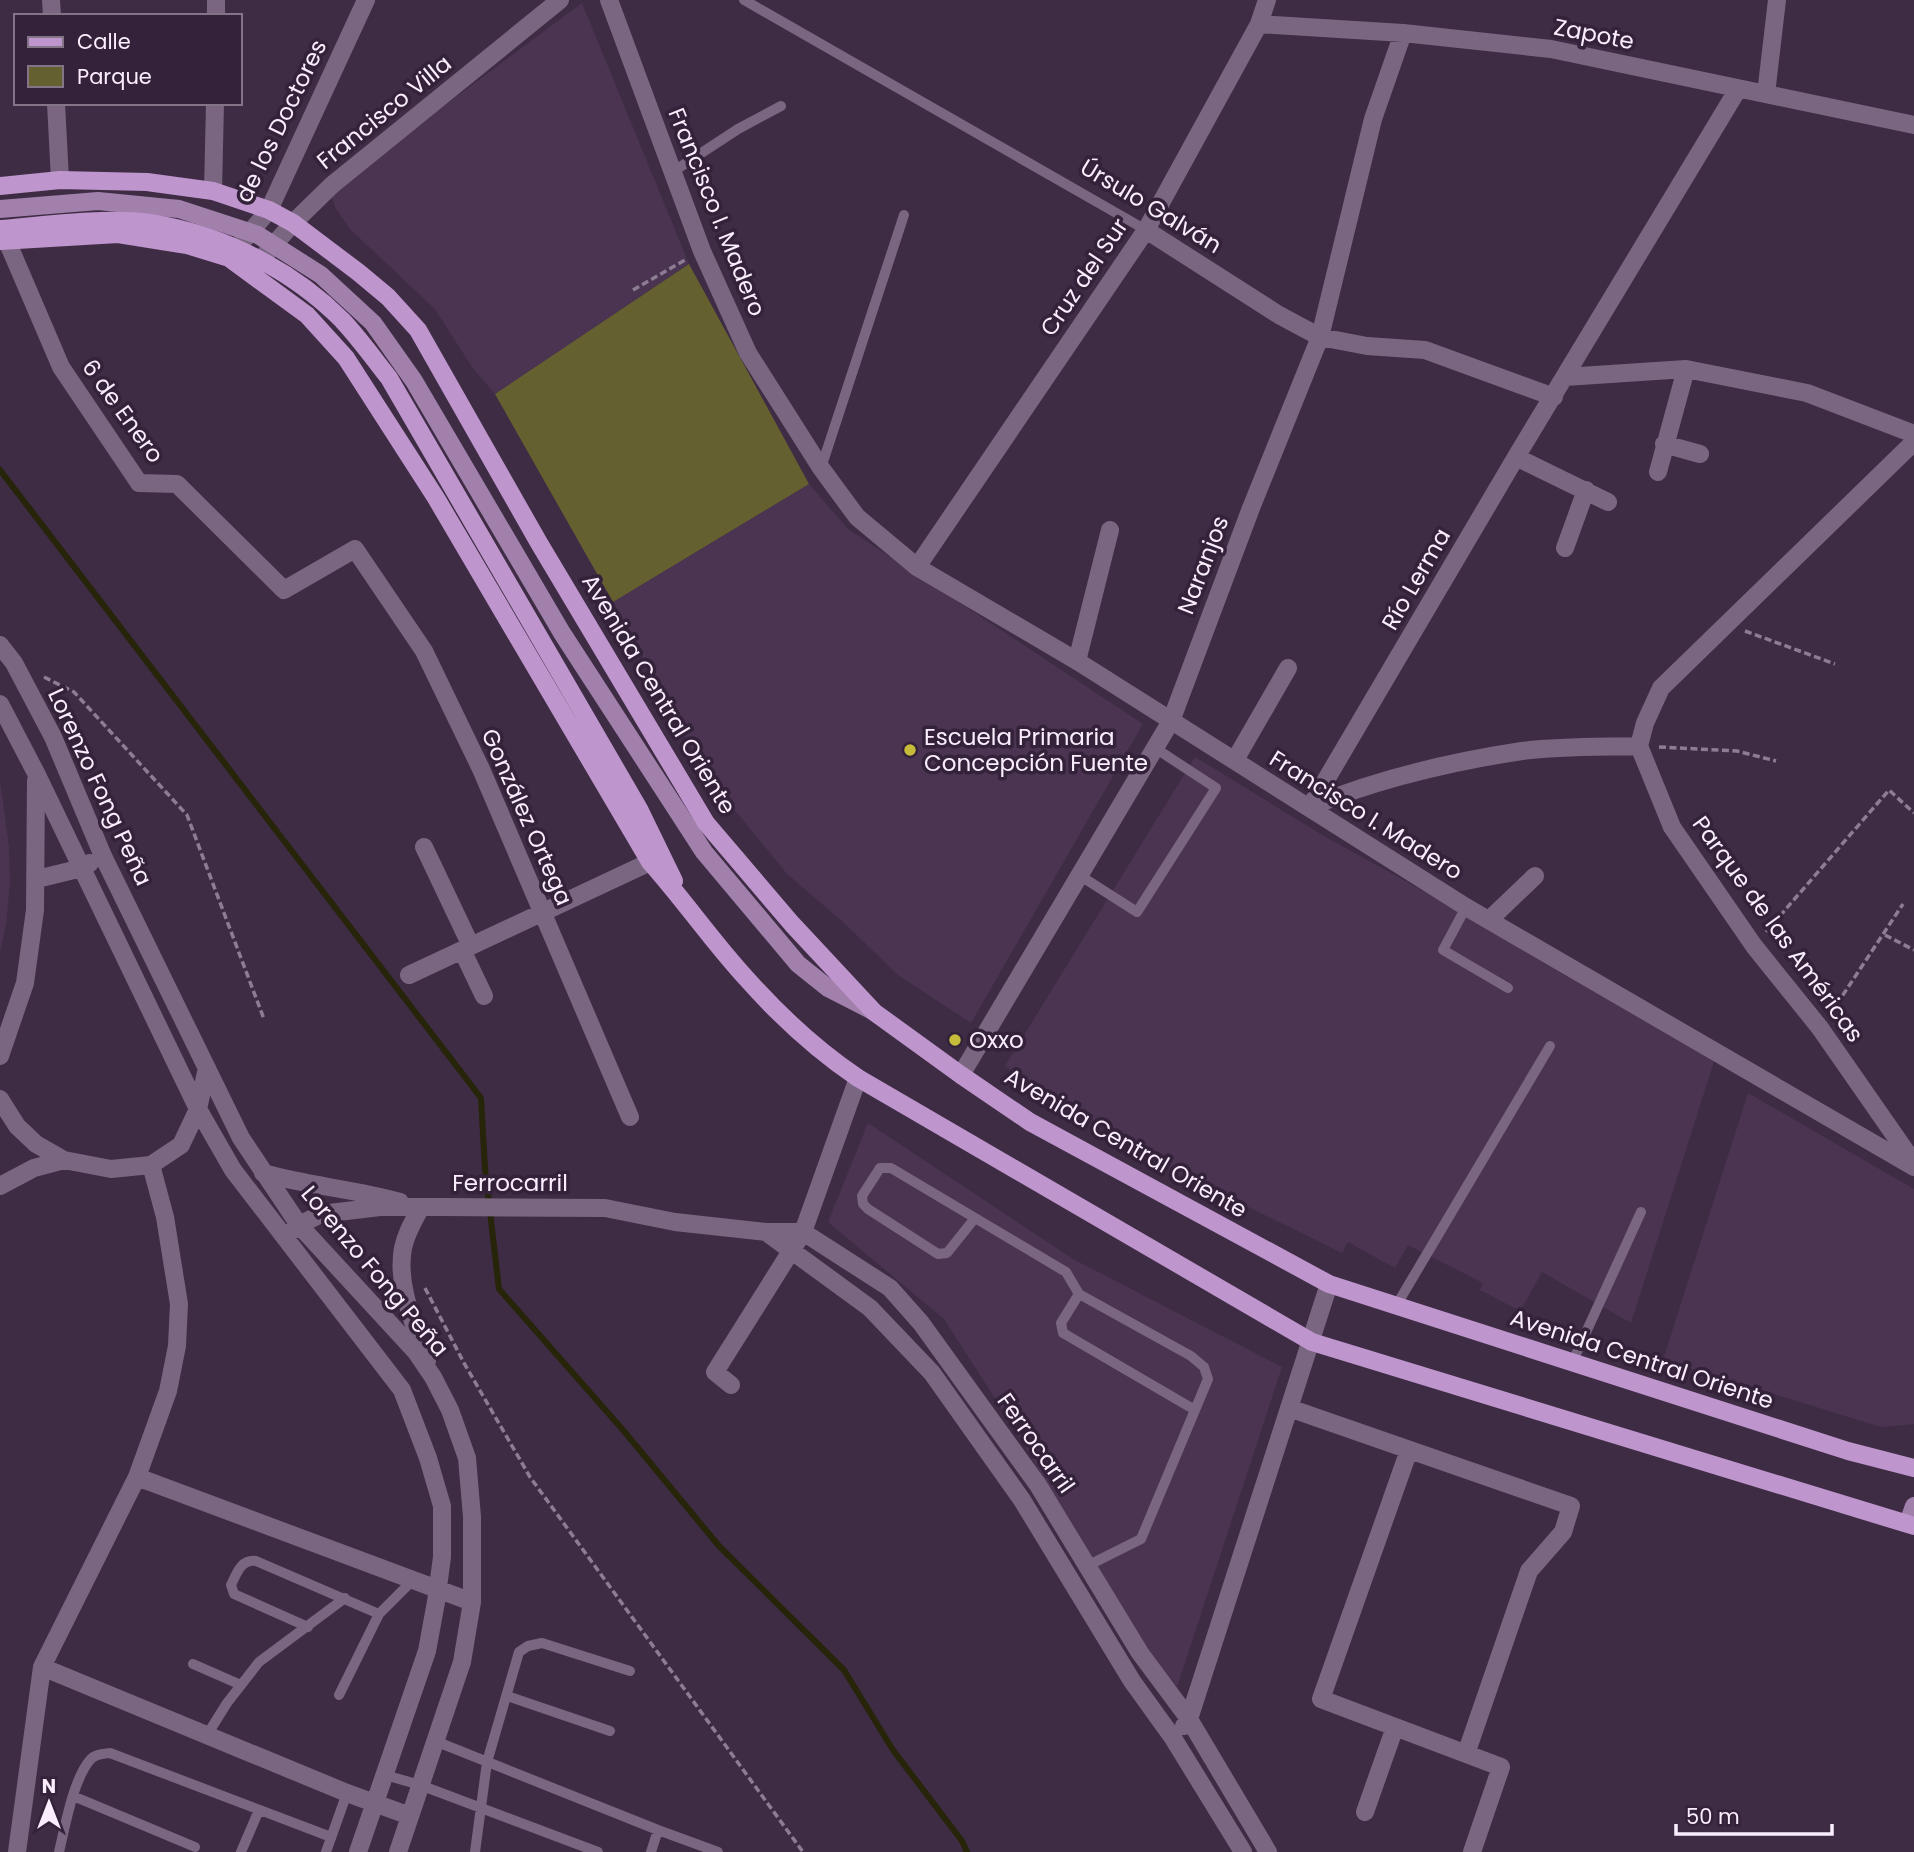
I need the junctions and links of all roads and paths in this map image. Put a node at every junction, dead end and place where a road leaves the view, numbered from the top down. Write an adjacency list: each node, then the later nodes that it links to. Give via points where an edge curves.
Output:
1 (366, 0): 20 (street, de los Doctores)
2 (560, 0): 22 (street, Francisco Villa, via 332,185)
3 (609, 0): 15 (street, Francisco I. Madero)
4 (744, 0): 23 (lane, Úrsulo Galván)
5 (1267, 0): 7 (street, Cruz del Sur)
6 (1777, 0): 10 (street)
7 (1259, 24): 8 (street, Zapote); 23 (street, Cruz del Sur)
8 (1404, 33): 9 (street, Zapote, via 1551,49); 29 (street, Naranjos, via 1373,119)
9 (1738, 89): 10 (street, Zapote); 31 (street, Río Lerma)
10 (1766, 94): 14 (street, Zapote)
11 (56, 105): 16 (street)
12 (215, 105): 18 (street)
13 (781, 106): 15 (lane)
14 (1914, 125)
15 (674, 171): 25 (street, Francisco I. Madero)
16 (60, 180): 17 (main road, Avenida Central Oriente); 18 (main road, Avenida Central Oriente, via 147,182)
17 (4, 185)
18 (213, 191): 20 (main road, Avenida Central Oriente)
19 (0, 209): 81 (main road, via 98,201 179,209 258,235 321,275 373,323 414,381 562,633 704,852 798,964 828,988)
20 (269, 210): 22 (main road, Avenida Central Oriente); 26 (street, de los Doctores)
21 (904, 215): 38 (lane)
22 (293, 223): 27 (street, Francisco Villa); 81 (main road, Avenida Central Oriente, via 358,272 418,330 706,823)
23 (1146, 230): 29 (street, Úrsulo Galván); 45 (street, Cruz del Sur)
24 (2, 237): 26 (main road, via 118,234 187,245); 44 (street, 6 de Enero, via 61,367 139,483 177,484 284,590); 69 (main road, via 82,222 149,223 215,239 284,272 342,320 389,379 639,809)
25 (702, 251): 28 (path); 38 (street, Francisco I. Madero, via 748,353)
26 (229, 258): 27 (main road)
27 (250, 272): 64 (main road, via 307,315 346,358 436,498)
28 (633, 290)
29 (1320, 337): 32 (street, Úrsulo Galván, via 1425,350); 54 (street, Naranjos)
30 (1686, 369): 31 (street); 33 (street, via 1807,393); 35 (street)
31 (1566, 377): 32 (street, Río Lerma)
32 (1554, 397): 37 (street, Río Lerma)
33 (1914, 434)
34 (1914, 442): 46 (street)
35 (1664, 444): 36 (street); 39 (street)
36 (1700, 454)
37 (1516, 457): 40 (street); 60 (street, Río Lerma)
38 (821, 468): 45 (street, Francisco I. Madero, via 856,517)
39 (1658, 471)
40 (1586, 490): 41 (street); 43 (street)
41 (1608, 502)
42 (1110, 530): 48 (street)
43 (1565, 548)
44 (355, 549): 72 (street, González Ortega, via 424,652)
45 (917, 567): 48 (street, Francisco I. Madero)
46 (1726, 624): 50 (path); 55 (street, via 1661,688)
47 (0, 645): 49 (street, Lorenzo Fong Peña)
48 (1077, 661): 54 (street, Francisco I. Madero)
49 (14, 663): 52 (street); 63 (street, Lorenzo Fong Peña, via 53,737); 82 (path, via 74,692 187,815)
50 (1835, 664)
51 (1288, 668): 57 (street)
52 (0, 675)
53 (0, 704): 59 (street, Lorenzo Fong Peña)
54 (1171, 721): 56 (street, Naranjos); 57 (street, Francisco I. Madero)
55 (1639, 746): 58 (path, via 1737,751); 60 (street, via 1523,751 1409,774); 75 (street, Parque de las Américas, via 1672,827)
56 (1155, 748): 66 (street, Naranjos); 66 (lane, via 1216,788 1137,912)
57 (1235, 760): 60 (street, Francisco I. Madero)
58 (1776, 761)
59 (36, 773): 65 (street, Lorenzo Fong Peña); 68 (street)
60 (1310, 807): 71 (street, Francisco I. Madero)
61 (1914, 813): 75 (path, via 1889,790)
62 (424, 847): 76 (street)
63 (103, 856): 65 (street); 86 (street, Lorenzo Fong Peña)
64 (650, 862): 69 (main road); 72 (street)
65 (82, 868): 68 (street); 90 (street, Lorenzo Fong Peña)
66 (1079, 875): 87 (street, Naranjos)
67 (1535, 876): 73 (street)
68 (37, 879): 85 (street, via 25,983)
69 (684, 900): 88 (main road, via 746,979 829,1059)
70 (1903, 904): 74 (path)
71 (1466, 907): 73 (street, Francisco I. Madero); 79 (lane, via 1443,950)
72 (543, 913): 76 (street); 91 (street, González Ortega)
73 (1489, 920): 94 (street, Francisco I. Madero)
74 (1885, 935): 77 (path); 83 (path)
75 (1754, 946): 83 (street, Parque de las Américas)
76 (466, 948): 78 (street); 80 (street)
77 (1914, 950)
78 (409, 975)
79 (1508, 988)
80 (484, 996)
81 (874, 1012): 87 (main road, Avenida Central Oriente)
82 (264, 1018)
83 (1820, 1028): 94 (street, Parque de las Américas)
84 (1550, 1046): 107 (lane)
85 (0, 1056)
86 (207, 1068): 90 (street); 95 (street, Lorenzo Fong Peña)
87 (961, 1075): 105 (main road, Avenida Central Oriente, via 1030,1122)
88 (858, 1078): 102 (street); 108 (main road)
89 (0, 1099): 92 (street, via 36,1144)
90 (198, 1108): 93 (street, via 181,1144); 100 (street, Lorenzo Fong Peña, via 233,1170)
91 (630, 1117)
92 (64, 1160): 93 (street, via 111,1169); 96 (street, via 34,1168)
93 (151, 1165): 116 (street, via 179,1304 168,1391)
94 (1914, 1165)
95 (263, 1172): 97 (street, Ferrocarril); 100 (street, Lorenzo Fong Peña)
96 (0, 1186)
97 (421, 1207): 100 (street, Ferrocarril, via 321,1214); 101 (street, Ferrocarril, via 605,1208 675,1222); 110 (street, via 403,1249 403,1273 407,1303)
98 (1641, 1212): 109 (lane)
99 (975, 1217): 99 (lane, via 891,1168 880,1168 862,1196 868,1209 938,1254 947,1253); 106 (lane, via 1066,1272)
100 (292, 1231): 110 (street, Lorenzo Fong Peña, via 416,1352); 121 (street, Lorenzo Fong Peña, via 402,1390 442,1506)
101 (766, 1232): 102 (street, Ferrocarril); 103 (street, Ferrocarril)
102 (803, 1232): 103 (street); 119 (street, Ferrocarril, via 890,1289 921,1323 1038,1485)
103 (790, 1252): 111 (street, via 715,1372); 136 (street, Ferrocarril, via 870,1308 932,1373 1022,1500 1132,1681)
104 (423, 1284): 162 (path, via 530,1477)
105 (1329, 1284): 107 (main road, Avenida Central Oriente); 108 (street)
106 (1079, 1294): 113 (lane, via 1204,1367 1208,1379); 113 (lane, via 1061,1323 1062,1333)
107 (1396, 1306): 109 (main road, Avenida Central Oriente)
108 (1312, 1342): 112 (street); 118 (main road)
109 (1572, 1363): 115 (main road, Avenida Central Oriente)
110 (433, 1377): 123 (street, Lorenzo Fong Peña, via 467,1458)
111 (731, 1385)
112 (1289, 1408): 114 (street); 132 (street)
113 (1195, 1410): 119 (lane, via 1141,1539)
114 (1409, 1450): 133 (street, via 1321,1699); 138 (street, via 1571,1506 1563,1532 1529,1571)
115 (1914, 1468)
116 (137, 1477): 120 (street); 127 (street)
117 (1914, 1506): 118 (main road)
118 (1911, 1525)
119 (1087, 1566): 132 (street, Ferrocarril, via 1140,1653)
120 (412, 1581): 121 (street); 124 (lane)
121 (438, 1591): 123 (street); 140 (street, Lorenzo Fong Peña, via 427,1651)
122 (345, 1598): 124 (lane); 125 (lane); 125 (lane, via 256,1561 243,1562 231,1585 234,1594)
123 (472, 1602): 137 (street, Lorenzo Fong Peña, via 462,1662)
124 (379, 1614): 130 (lane)
125 (308, 1627): 129 (lane, via 259,1662)
126 (193, 1664): 129 (lane)
127 (42, 1667): 135 (street); 152 (street)
128 (630, 1671): 131 (lane, via 542,1643 519,1652)
129 (242, 1685): 135 (lane)
130 (339, 1695)
131 (507, 1696): 134 (lane); 139 (lane)
132 (1189, 1719): 136 (street); 164 (street, Ferrocarril)
133 (1395, 1727): 138 (street); 147 (street)
134 (610, 1731)
135 (207, 1735): 142 (street)
136 (1173, 1738): 163 (street, Ferrocarril)
137 (435, 1741): 139 (lane); 141 (street, Lorenzo Fong Peña)
138 (1466, 1754): 165 (street, via 1501,1767)
139 (487, 1762): 145 (lane); 149 (lane)
140 (385, 1774): 141 (lane); 144 (street, Lorenzo Fong Peña)
141 (420, 1785): 145 (lane); 148 (street, Lorenzo Fong Peña)
142 (347, 1793): 144 (street); 150 (lane)
143 (73, 1796): 146 (lane, via 90,1759 110,1754); 151 (lane); 153 (lane)
144 (375, 1804): 148 (street); 156 (street, Lorenzo Fong Peña)
145 (480, 1808): 158 (lane); 159 (lane)
146 (259, 1810): 150 (lane); 154 (lane)
147 (1365, 1812)
148 (410, 1816): 157 (street, Lorenzo Fong Peña)
149 (658, 1830): 160 (lane); 161 (lane)
150 (331, 1836): 155 (lane)
151 (195, 1847)
152 (17, 1852)
153 (59, 1852)
154 (242, 1852)
155 (326, 1852)
156 (358, 1852)
157 (398, 1852)
158 (475, 1852)
159 (598, 1852)
160 (651, 1852)
161 (718, 1852)
162 (803, 1852)
163 (1244, 1852)
164 (1268, 1852)
165 (1472, 1852)

